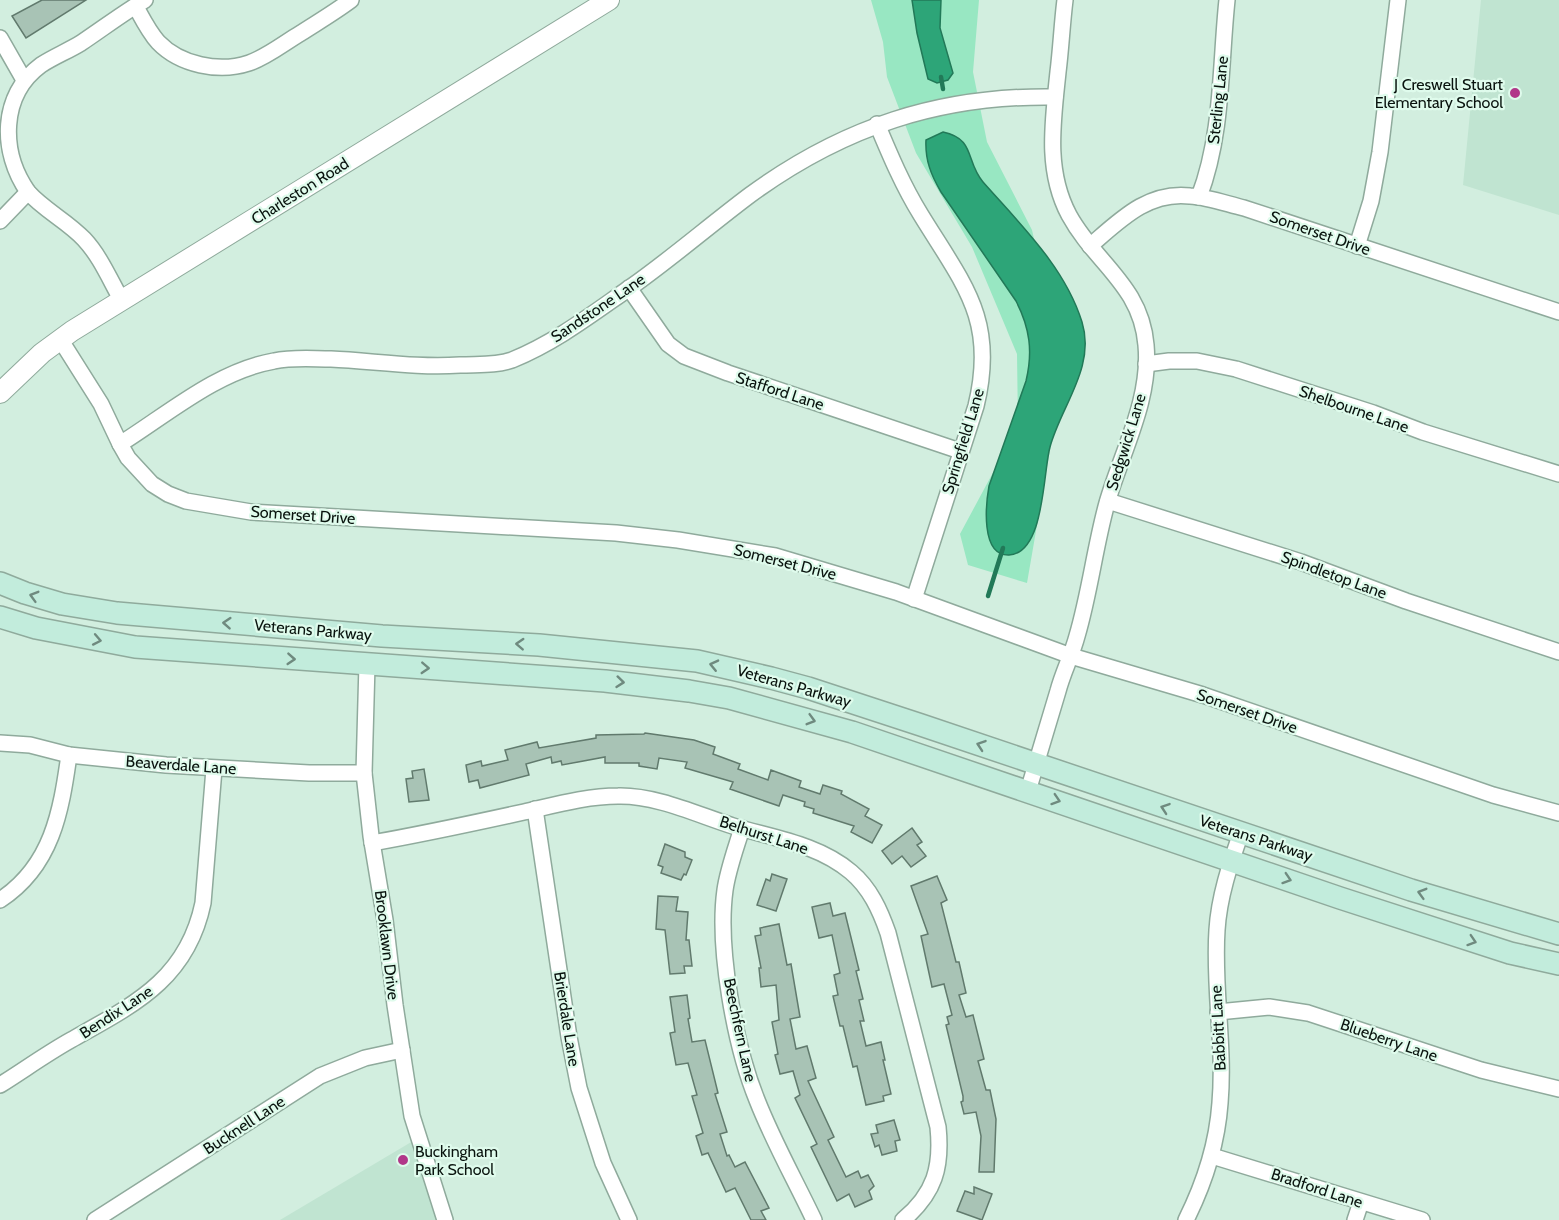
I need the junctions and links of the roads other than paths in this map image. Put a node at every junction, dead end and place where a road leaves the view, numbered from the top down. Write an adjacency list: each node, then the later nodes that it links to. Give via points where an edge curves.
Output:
1 (351, 0): 6 (street, via 267,54 233,67 198,64 168,50 150,32)
2 (609, 0): 17 (street, Charleston Road)
3 (1065, 0): 9 (street, Sedgwick Lane)
4 (1227, 0): 12 (street, Sterling Lane, via 1215,133)
5 (1398, 0): 15 (street, via 1380,152)
6 (140, 3): 8 (street, via 40,65)
7 (0, 38): 8 (street)
8 (24, 81): 11 (street, via 6,109 3,126 9,160)
9 (1055, 97): 10 (street, Sandstone Lane, via 990,99); 14 (street, Sedgwick Lane, via 1052,147 1057,181 1069,214)
10 (877, 124): 16 (street, Sandstone Lane, via 824,147 789,168); 23 (street, Springfield Lane, via 916,206 964,283 978,321 981,385)
11 (28, 192): 13 (street); 17 (street, via 82,237)
12 (1199, 197): 14 (street, Somerset Drive, via 1175,195 1142,205); 15 (street, Somerset Drive)
13 (0, 221)
14 (1090, 246): 20 (street, Sedgwick Lane, via 1125,285 1135,303 1143,323)
15 (1357, 246): 18 (street, Somerset Drive)
16 (629, 288): 22 (street, Sandstone Lane, via 549,342 508,361 486,366 297,358 255,365 201,392); 23 (street, Stafford Lane, via 668,344 684,356)
17 (122, 301): 19 (street, Charleston Road)
18 (1559, 312)
19 (60, 339): 21 (street, Charleston Road); 22 (street, Somerset Drive, via 101,404)
20 (1146, 364): 24 (street, Shelbourne Lane, via 1197,361 1236,369); 25 (street, Sedgwick Lane, via 1138,411)
21 (0, 393)
22 (120, 444): 27 (street, Somerset Drive, via 152,484 186,501 251,512 596,531 678,540 783,558)
23 (960, 450): 27 (street, Springfield Lane)
24 (1559, 474)
25 (1108, 501): 29 (street, Spindletop Lane, via 1301,562); 30 (street, Sedgwick Lane)
26 (0, 583): 34 (main road, Veterans Parkway, one-way to 26, via 808,688 697,661 117,613 62,604)
27 (914, 599): 30 (street, Somerset Drive)
28 (0, 617): 31 (main road, Veterans Parkway, one-way to 31, via 135,647)
29 (1559, 652)
30 (1071, 656): 34 (street, Sedgwick Lane); 39 (street, Somerset Drive, via 1203,695 1493,795)
31 (367, 664): 36 (street, Brooklawn Drive); 37 (main road, Veterans Parkway, one-way to 37, via 605,681 729,698 852,732)
32 (0, 743): 33 (street, Beaverdale Lane)
33 (69, 755): 35 (street, Beaverdale Lane); 44 (street, via 50,842 33,870)
34 (1036, 764): 37 (street, Sedgwick Lane); 41 (main road, Veterans Parkway, one-way to 34)
35 (214, 769): 36 (street, Beaverdale Lane); 49 (street, Bendix Lane, via 203,903 199,925 180,960 133,1004)
36 (364, 773): 42 (street, Brooklawn Drive)
37 (1028, 791): 43 (main road, Veterans Parkway, one-way to 43)
38 (536, 809): 40 (street, Belhurst Lane, via 618,796 669,805); 42 (street, Belhurst Lane); 55 (street, Brierdale Lane, via 575,1071 603,1163)
39 (1559, 813)
40 (742, 828): 56 (street, Beechfern Lane, via 724,901 733,1012 757,1100); 57 (street, Belhurst Lane, via 831,858 868,889 880,910 921,1056 940,1149 930,1190 918,1208)
41 (1241, 833): 43 (street, Babbitt Lane); 45 (main road, Veterans Parkway, one-way to 41)
42 (372, 843): 48 (street, Brooklawn Drive)
43 (1232, 860): 46 (main road, Veterans Parkway, one-way to 46, via 1510,953); 47 (street, Babbitt Lane, via 1217,928)
44 (0, 900)
45 (1559, 934)
46 (1559, 964)
47 (1218, 1012): 50 (street, Blueberry Lane, via 1269,1007 1308,1013 1481,1070); 51 (street, Babbitt Lane, via 1220,1101)
48 (402, 1050): 53 (street, Bucknell Lane, via 365,1058 320,1076); 54 (street, Brooklawn Drive, via 411,1116)
49 (0, 1084)
50 (1559, 1089)
51 (1212, 1156): 52 (street, Bradford Lane); 58 (street, Babbitt Lane)
52 (1361, 1202): 59 (street); 60 (street, Bradford Lane)
53 (96, 1220)
54 (445, 1220)
55 (628, 1220)
56 (814, 1220)
57 (903, 1220)
58 (1186, 1220)
59 (1355, 1220)
60 (1422, 1220)

